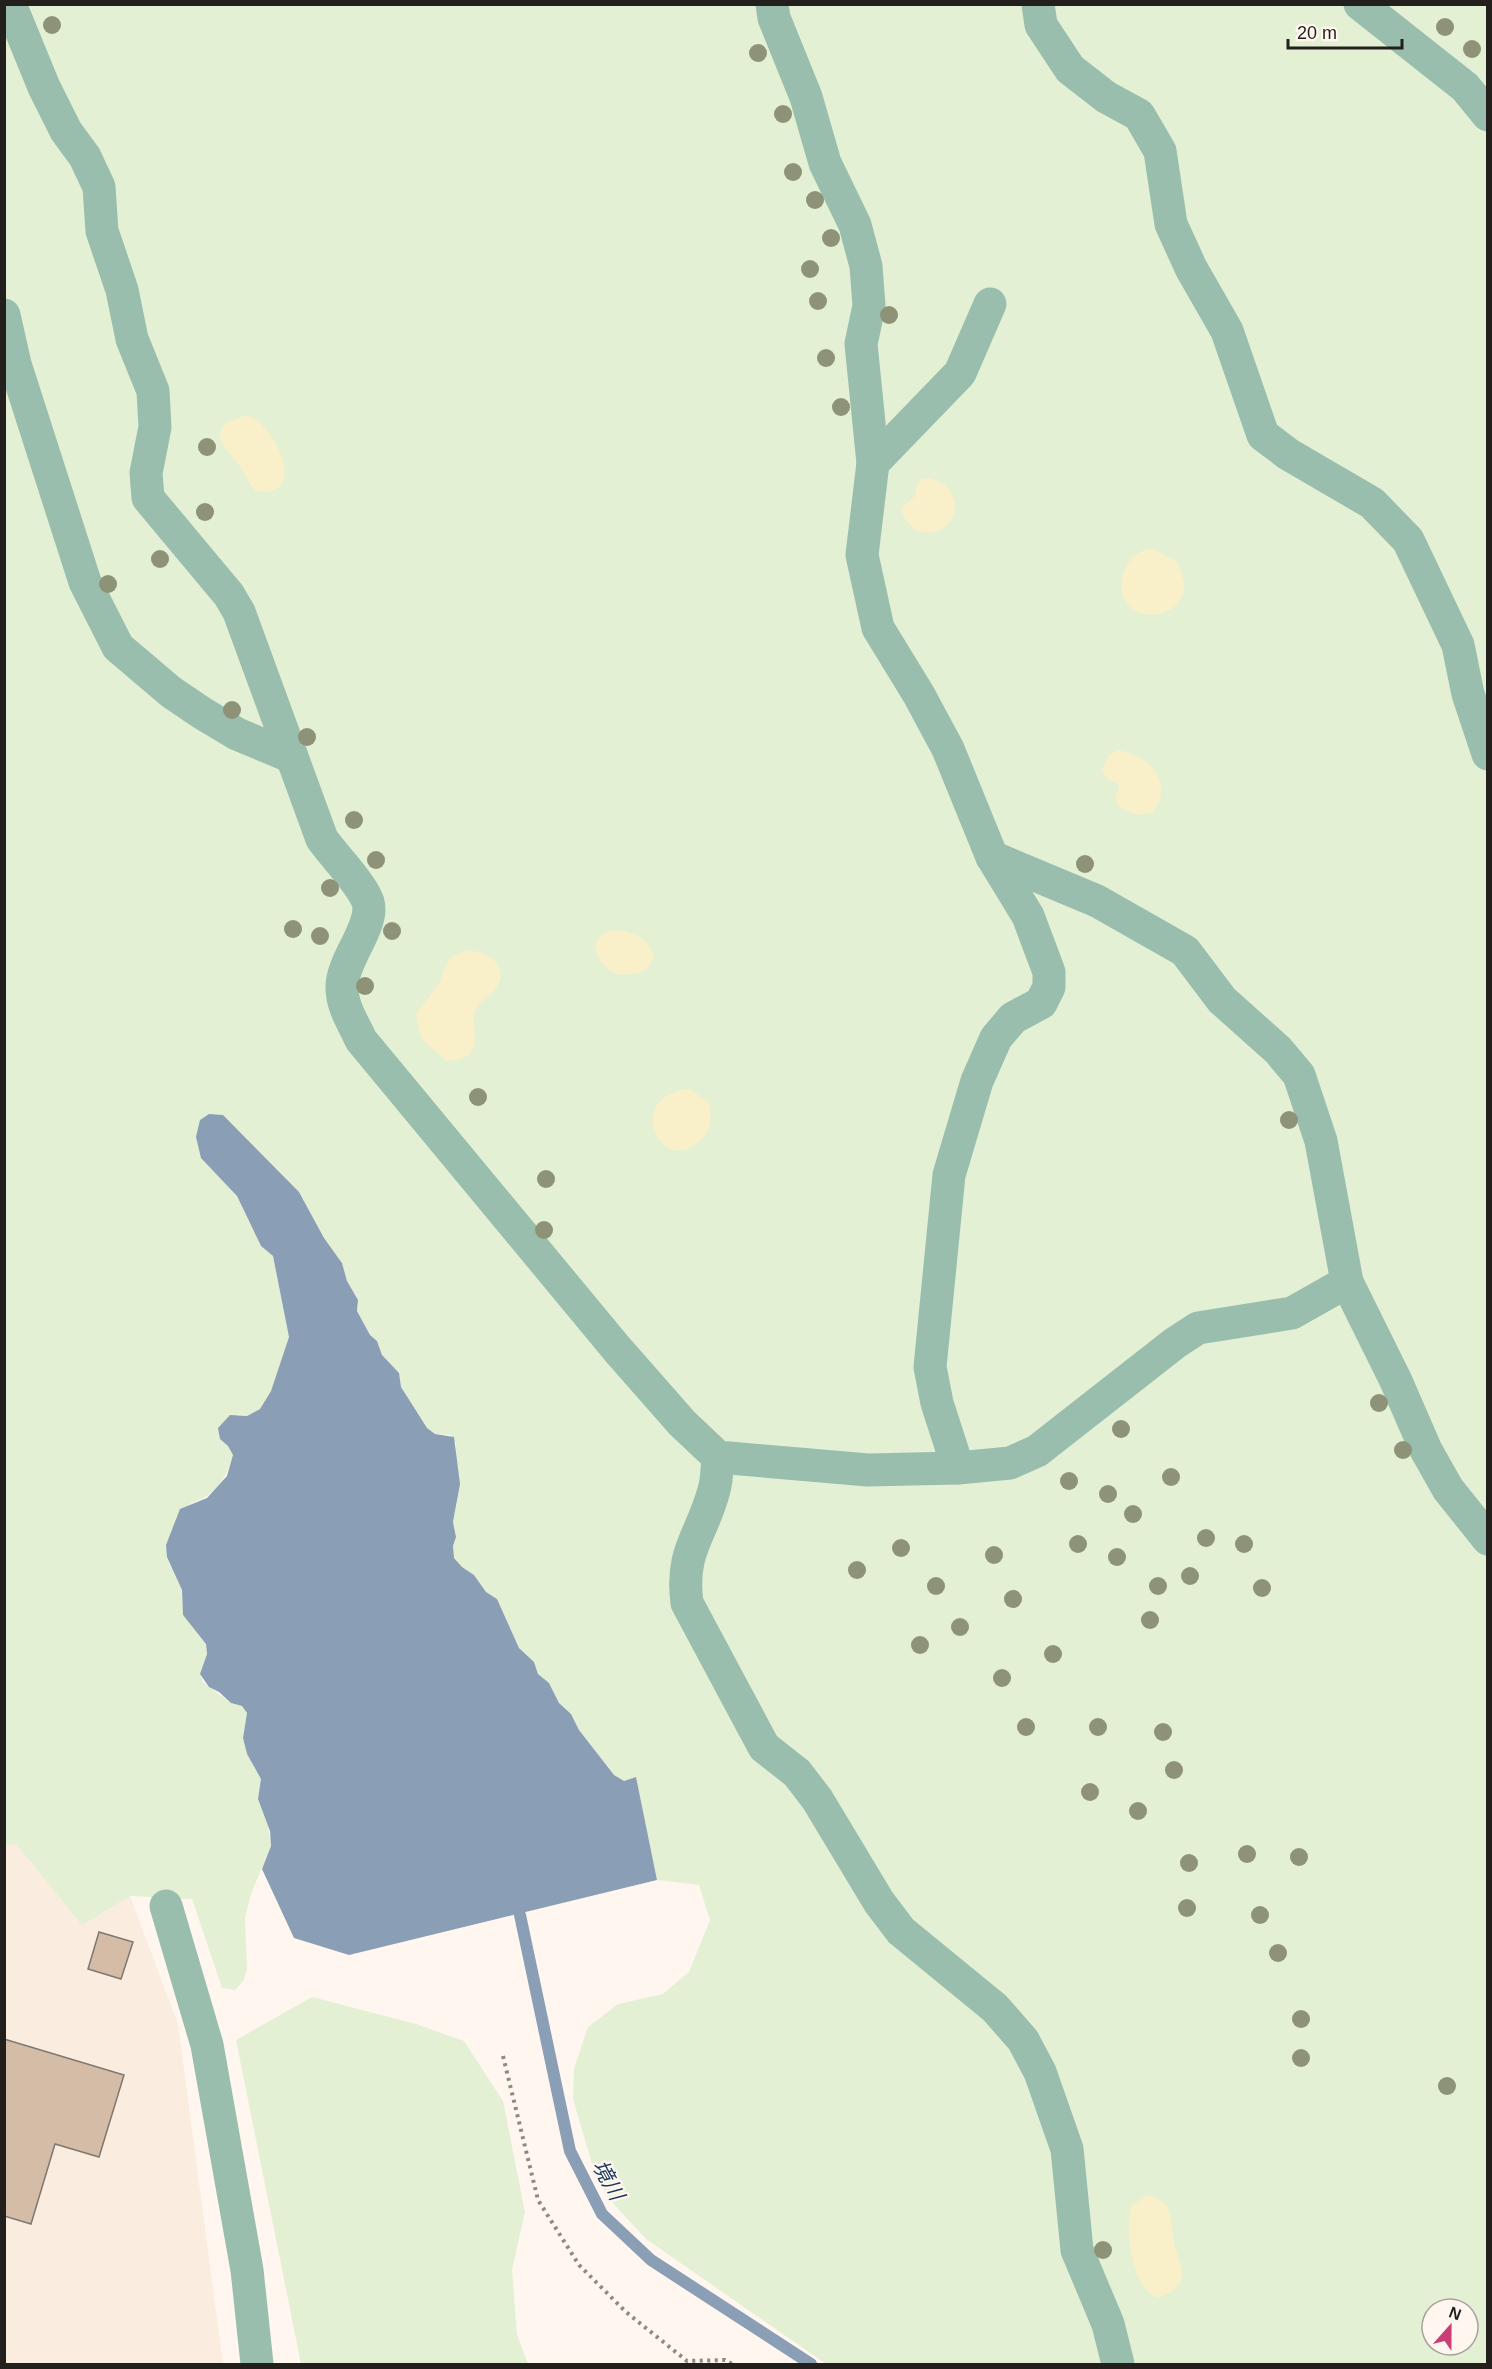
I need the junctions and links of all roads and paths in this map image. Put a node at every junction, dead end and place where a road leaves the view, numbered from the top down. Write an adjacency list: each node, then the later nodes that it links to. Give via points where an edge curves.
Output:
1 (10, 4): 10 (street, via 44,87 99,187 102,231 122,290 132,339 153,392 155,427 146,473 148,498 239,612)
2 (772, 4): 8 (street, via 825,163 855,225 866,266 869,306 861,344)
3 (1038, 4): 9 (street, via 1041,25 1070,69 1106,97 1139,115 1160,151 1171,224 1227,331 1263,435 1372,503 1408,540 1458,645 1468,694)
4 (1360, 4): 5 (street, via 1465,87)
5 (1488, 114)
6 (990, 304): 8 (street, via 960,373)
7 (4, 315): 10 (street, via 15,364 85,582 118,647 202,713 237,734)
8 (873, 463): 11 (street, via 862,555 878,628 948,749)
9 (1488, 754)
10 (292, 757): 13 (street, via 322,839 360,884 368,903 369,915 346,967 342,988 347,1011 361,1040 617,1349 682,1423)
11 (992, 857): 12 (street, via 1097,901 1185,951 1222,1000 1278,1050 1299,1075 1318,1132); 14 (street, via 1028,916 1049,972 1049,987 1041,1004 1013,1018 996,1038 977,1081 949,1175 930,1367)
12 (1347, 1282): 14 (street, via 1292,1313 1198,1328 1037,1451 1011,1463); 15 (street, via 1426,1450 1448,1489)
13 (718, 1457): 14 (street, via 868,1470); 21 (street, via 715,1489 688,1557 684,1578 687,1603 764,1747 797,1773 817,1799 901,1931 995,2008 1023,2040 1040,2072 1067,2149 1077,2250 1108,2324)
14 (958, 1468)
15 (1488, 1539)
16 (166, 1906): 19 (street, via 207,2045 247,2270)
17 (503, 2056): 18 (path, via 538,2200 579,2265 626,2312)
18 (687, 2363): 20 (path, via 725,2360)
19 (257, 2364)
20 (732, 2364)
21 (1119, 2364)

